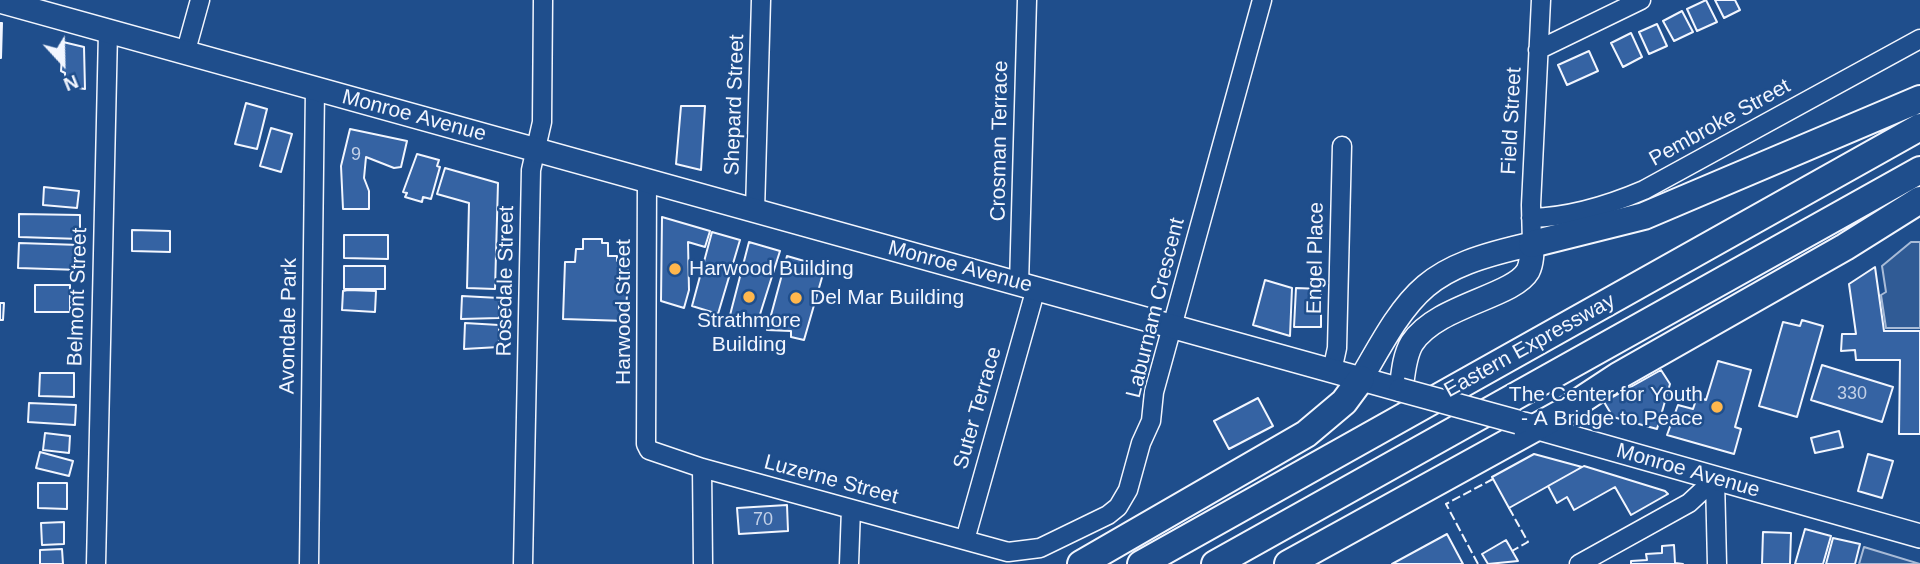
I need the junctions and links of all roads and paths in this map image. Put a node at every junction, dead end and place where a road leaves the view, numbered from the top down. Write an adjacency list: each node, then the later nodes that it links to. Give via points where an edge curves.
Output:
1 (200, 0): 12 (street)
2 (543, 0): 17 (street, Rosedale Street, via 542,122)
3 (761, 0): 21 (street, Shepard Street)
4 (1027, 0): 24 (street, Crosman Terrace)
5 (1262, 0): 25 (street, Laburnam Crescent)
6 (1541, 0): 11 (street, Field Street)
7 (1641, 0): 11 (street)
8 (0, 1): 9 (main road, Monroe Avenue)
9 (108, 32): 12 (main road, Monroe Avenue); 37 (street, Belmont Street)
10 (1920, 39): 22 (street, Pembroke Street, via 1644,190 1574,212)
11 (1538, 51): 22 (street, Field Street)
12 (184, 54): 13 (main road, Monroe Avenue)
13 (315, 89): 17 (main road, Monroe Avenue); 38 (street, Avondale Park)
14 (1920, 99): 23 (highway, via 1644,216)
15 (1920, 127): 43 (highway, Eastern Expressway)
16 (1342, 146): 26 (street, Engel Place, via 1337,348)
17 (537, 150): 19 (main road, Monroe Avenue); 39 (street, Rosedale Street, via 531,170)
18 (1920, 170): 44 (highway, Eastern Expressway)
19 (647, 180): 21 (main road, Monroe Avenue); 30 (street, Harwood Street)
20 (1920, 200): 29 (highway, via 1860,239)
21 (755, 211): 24 (main road, Monroe Avenue)
22 (1531, 218): 23 (street, Field Street)
23 (1532, 244): 27 (main road, via 1465,261 1429,282 1400,311); 28 (main road, via 1530,266 1522,279 1456,309 1420,334 1408,352)
24 (1028, 286): 25 (main road, Monroe Avenue); 35 (street, Suter Terrace)
25 (1172, 326): 26 (main road, Monroe Avenue); 36 (street, Laburnam Crescent, via 1154,392 1155,404 1128,490 1118,507 1040,548)
26 (1332, 371): 27 (main road, Monroe Avenue)
27 (1361, 379): 28 (main road, Monroe Avenue); 42 (highway, via 1344,402 1306,434)
28 (1401, 390): 29 (main road, Monroe Avenue, bridge)
29 (1527, 424): 32 (main road, Monroe Avenue); 45 (highway)
30 (646, 444): 31 (street, Luzerne Street, via 654,452)
31 (702, 468): 33 (street, Luzerne Street); 40 (street)
32 (1715, 479): 34 (main road, Monroe Avenue); 46 (street, via 1689,503); 47 (street)
33 (851, 509): 35 (street, Luzerne Street); 41 (street)
34 (1920, 536)
35 (965, 540): 36 (street, Luzerne Street)
36 (1008, 552)
37 (96, 564)
38 (309, 564)
39 (523, 564)
40 (703, 564)
41 (849, 564)
42 (1080, 564)
43 (1141, 564)
44 (1215, 564)
45 (1288, 564)
46 (1579, 564)
47 (1717, 564)

